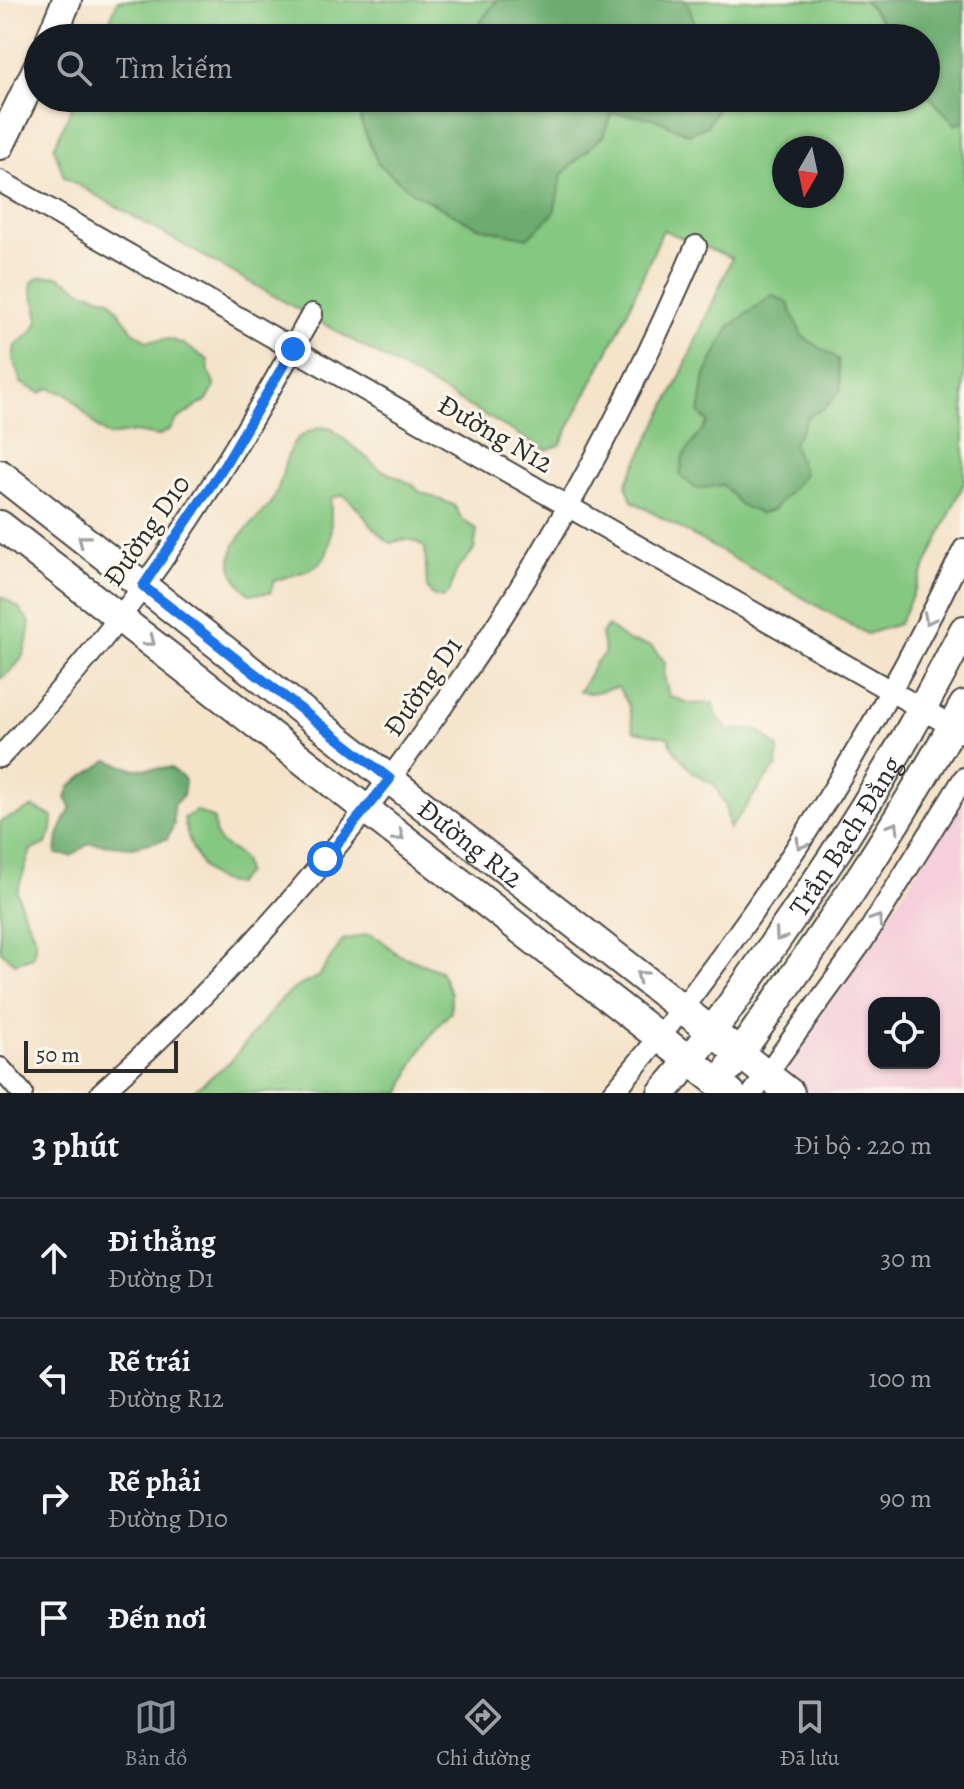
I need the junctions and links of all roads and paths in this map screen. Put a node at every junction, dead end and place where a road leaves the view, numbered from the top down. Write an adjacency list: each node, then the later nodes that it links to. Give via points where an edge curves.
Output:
1 (67, 0): 2 (main road)
2 (57, 24)
3 (24, 96): 4 (main road)
4 (0, 145)
5 (0, 181): 8 (street, Đường N12)
6 (696, 246): 10 (street, Đường D1, via 633,387)
7 (312, 314): 8 (street, Đường D10)
8 (293, 349): 10 (street, Đường N12); 13 (street, Đường D10, via 224,466)
9 (0, 474): 13 (main road, Đường R12, one-way to 9)
10 (570, 508): 16 (street, Đường N12); 21 (street, Đường D1, via 455,691)
11 (0, 525): 14 (main road, Đường R12)
12 (964, 549): 16 (street, one-way to 16)
13 (143, 586): 14 (street, Đường D10); 21 (main road, Đường R12)
14 (119, 617): 19 (street, Đường D10); 22 (main road, Đường R12, one-way to 22)
15 (964, 630): 17 (main road, Trần Bạch Đằng)
16 (891, 692): 17 (street, Đường N12); 23 (street, one-way to 23, via 773,887)
17 (922, 709): 18 (street, Đường N12); 24 (main road, Trần Bạch Đằng, one-way to 24, via 827,866)
18 (960, 722): 26 (main road, Trần Bạch Đằng, one-way to 18, via 851,894)
19 (0, 757)
20 (964, 778): 30 (street, one-way to 20, via 869,931)
21 (390, 779): 22 (street, Đường D1); 23 (main road, Đường R12, one-way to 21)
22 (366, 810): 25 (main road, Đường R12, one-way to 25); 34 (street, Đường D1, via 276,918)
23 (683, 1009): 24 (main road, Đường R12); 25 (street)
24 (711, 1031): 26 (main road, Đường R12); 27 (main road, Trần Bạch Đằng)
25 (660, 1038): 27 (main road, Đường R12); 29 (street)
26 (740, 1053): 30 (main road, Đường R12); 31 (main road, Trần Bạch Đằng)
27 (689, 1060): 31 (main road, Đường R12); 32 (main road)
28 (0, 1068): 33 (street)
29 (625, 1080): 32 (street)
30 (760, 1084): 35 (main road, Đường R12)
31 (719, 1090)
32 (656, 1092)
33 (22, 1093)
34 (101, 1093)
35 (790, 1093)

